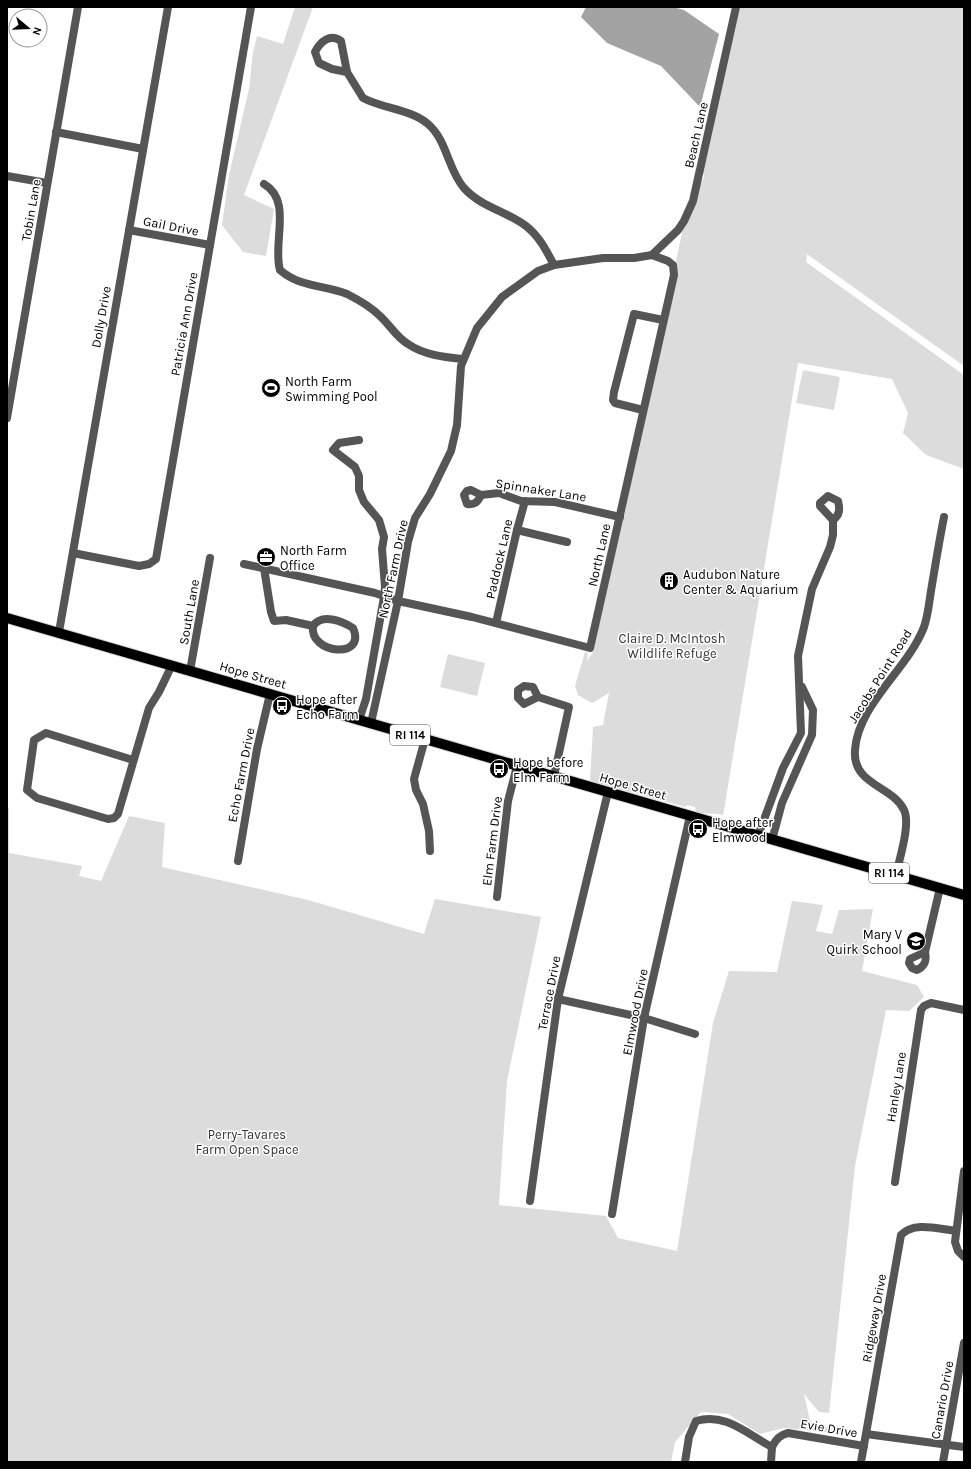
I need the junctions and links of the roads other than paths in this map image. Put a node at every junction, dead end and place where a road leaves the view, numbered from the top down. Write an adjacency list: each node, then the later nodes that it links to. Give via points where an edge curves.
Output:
1 (78, 7): 6 (street, Tobin Lane)
2 (168, 7): 7 (street, Dolly Drive)
3 (251, 7): 12 (street, Patricia Ann Drive)
4 (736, 7): 13 (street, Beach Lane, via 693,201 678,230)
5 (347, 72): 5 (street, via 341,41 331,38 318,45 315,52 319,63); 14 (street, via 363,98 414,115 429,126 435,132 463,187 488,207 515,219 533,232)
6 (56, 132): 7 (street); 9 (street, Tobin Lane)
7 (143, 149): 11 (street, Dolly Drive)
8 (7, 176): 9 (street)
9 (48, 183): 18 (street, Tobin Lane)
10 (264, 184): 16 (street, via 274,193 279,206 277,253 280,270 283,273 301,283 347,294 368,305 397,336 415,349 436,356)
11 (129, 230): 12 (street, Gail Drive); 27 (street, Dolly Drive)
12 (210, 245): 27 (street, Patricia Ann Drive, via 156,559 139,566)
13 (652, 255): 14 (street, North Farm Drive, via 602,258); 15 (street, North Lane, via 673,264 674,275)
14 (554, 265): 16 (street, North Farm Drive, via 533,274 502,297 477,328)
15 (663, 320): 17 (street, North Lane); 17 (street, via 634,314 614,392 615,403)
16 (463, 359): 32 (street, North Farm Drive, via 453,441 430,494 415,518)
17 (643, 410): 22 (street, North Lane)
18 (7, 418)
19 (359, 440): 31 (street, North Farm Drive, via 339,443 334,449 355,467 364,502 379,520 384,537)
20 (481, 495): 21 (street, Spinnaker Lane, via 495,492)
21 (526, 501): 22 (street, Spinnaker Lane, via 555,502); 25 (street, Paddock Lane)
22 (620, 517): 34 (street, North Lane, via 590,648)
23 (944, 517): 60 (street, Jacobs Point Road, via 924,627 862,723 855,750 860,771 898,802 904,810 905,833)
24 (833, 520): 39 (street, via 830,547 812,589 804,624 798,656)
25 (517, 530): 26 (street); 34 (street, Paddock Lane)
26 (568, 542)
27 (73, 553): 36 (street, Dolly Drive)
28 (210, 558): 38 (street, South Lane)
29 (244, 564): 30 (street, North Lane)
30 (264, 568): 31 (street, North Lane); 35 (street, via 274,621 286,620)
31 (384, 597): 32 (street, North Lane); 42 (street, North Farm Drive, via 366,699)
32 (398, 601): 34 (street, North Lane); 43 (street, North Farm Drive)
33 (7, 618): 36 (main road, Hope Street / RI 114)
34 (496, 623)
35 (313, 626): 35 (street, via 321,619 346,623 353,628 356,642 347,649 323,646 313,637)
36 (59, 632): 37 (main road, Hope Street / RI 114)
37 (172, 665): 38 (main road, Hope Street / RI 114); 47 (street, via 160,692 149,708)
38 (190, 671): 40 (main road, Hope Street / RI 114)
39 (799, 674): 44 (street, via 801,713); 46 (street, via 805,695 813,710 814,721)
40 (270, 694): 42 (main road, Hope Street / RI 114); 59 (street, Echo Farm Drive, via 257,749)
41 (538, 697): 51 (street, via 569,707)
42 (359, 720): 43 (main road, Hope Street / RI 114)
43 (371, 723): 45 (main road, Hope Street / RI 114)
44 (798, 738): 46 (street); 49 (street)
45 (424, 739): 48 (main road, Hope Street / RI 114); 58 (street, via 414,779 423,804)
46 (810, 742): 50 (street)
47 (133, 760): 47 (street, via 118,814 114,818 108,819 36,798 26,790 34,740 46,734)
48 (517, 766): 51 (main road, Hope Street / RI 114); 63 (street, Elm Farm Drive, via 508,801)
49 (783, 768): 50 (street); 53 (street)
50 (796, 772): 54 (street)
51 (554, 776): 52 (main road, Hope Street / RI 114)
52 (608, 792): 55 (main road, Hope Street / RI 114); 65 (street, Terrace Drive)
53 (770, 805): 54 (street); 56 (street)
54 (780, 809): 57 (street)
55 (690, 816): 56 (main road, Hope Street / RI 114); 67 (street, Elmwood Drive)
56 (758, 836): 57 (main road, Hope Street / RI 114)
57 (772, 840): 60 (main road, Hope Street / RI 114)
58 (430, 851)
59 (238, 861)
60 (896, 875): 61 (main road, RI 114)
61 (940, 888): 62 (main road, RI 114); 64 (street)
62 (964, 895)
63 (497, 897)
64 (926, 952)
65 (558, 999): 67 (street); 71 (street, Terrace Drive)
66 (964, 1010): 70 (street, Hanley Lane, via 931,1003 924,1006 919,1021)
67 (644, 1018): 68 (street); 73 (street, Elmwood Drive)
68 (695, 1034)
69 (964, 1171): 72 (street)
70 (895, 1182)
71 (530, 1201)
72 (961, 1206): 74 (street)
73 (612, 1214)
74 (956, 1231): 75 (street, via 955,1242 958,1251); 77 (street, Ridgeway Drive, via 913,1227 901,1235)
75 (964, 1257)
76 (964, 1343): 78 (street, Canario Drive)
77 (866, 1434): 78 (street); 79 (street, Ridgeway Drive)
78 (947, 1444): 81 (street); 85 (street, Canario Drive)
79 (864, 1446): 80 (street, Evie Drive, via 788,1433 776,1440); 84 (street, Ridgeway Drive)
80 (772, 1447): 82 (street, via 727,1421 703,1419 696,1421 691,1429); 83 (street)
81 (964, 1447)
82 (685, 1462)
83 (771, 1462)
84 (861, 1462)
85 (943, 1462)

